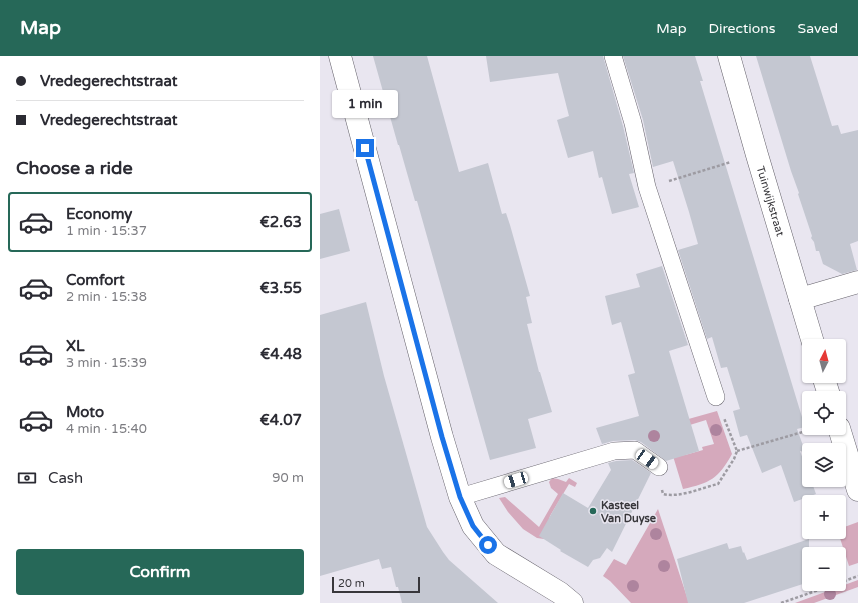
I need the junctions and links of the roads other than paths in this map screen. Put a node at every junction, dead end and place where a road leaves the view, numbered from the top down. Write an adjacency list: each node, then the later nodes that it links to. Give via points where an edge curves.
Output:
1 (340, 56): 11 (street)
2 (613, 56): 7 (lane, via 633,123 647,187)
3 (730, 56): 5 (street, Tuinwijkstraat)
4 (858, 282): 5 (street)
5 (800, 299): 6 (street, Tuinwijkstraat)
6 (812, 339)
7 (716, 397)
8 (841, 435): 10 (street)
9 (659, 467): 11 (lane, via 636,450 614,451)
10 (858, 490)
11 (460, 497): 12 (street, via 473,526 496,554)
12 (572, 603)

